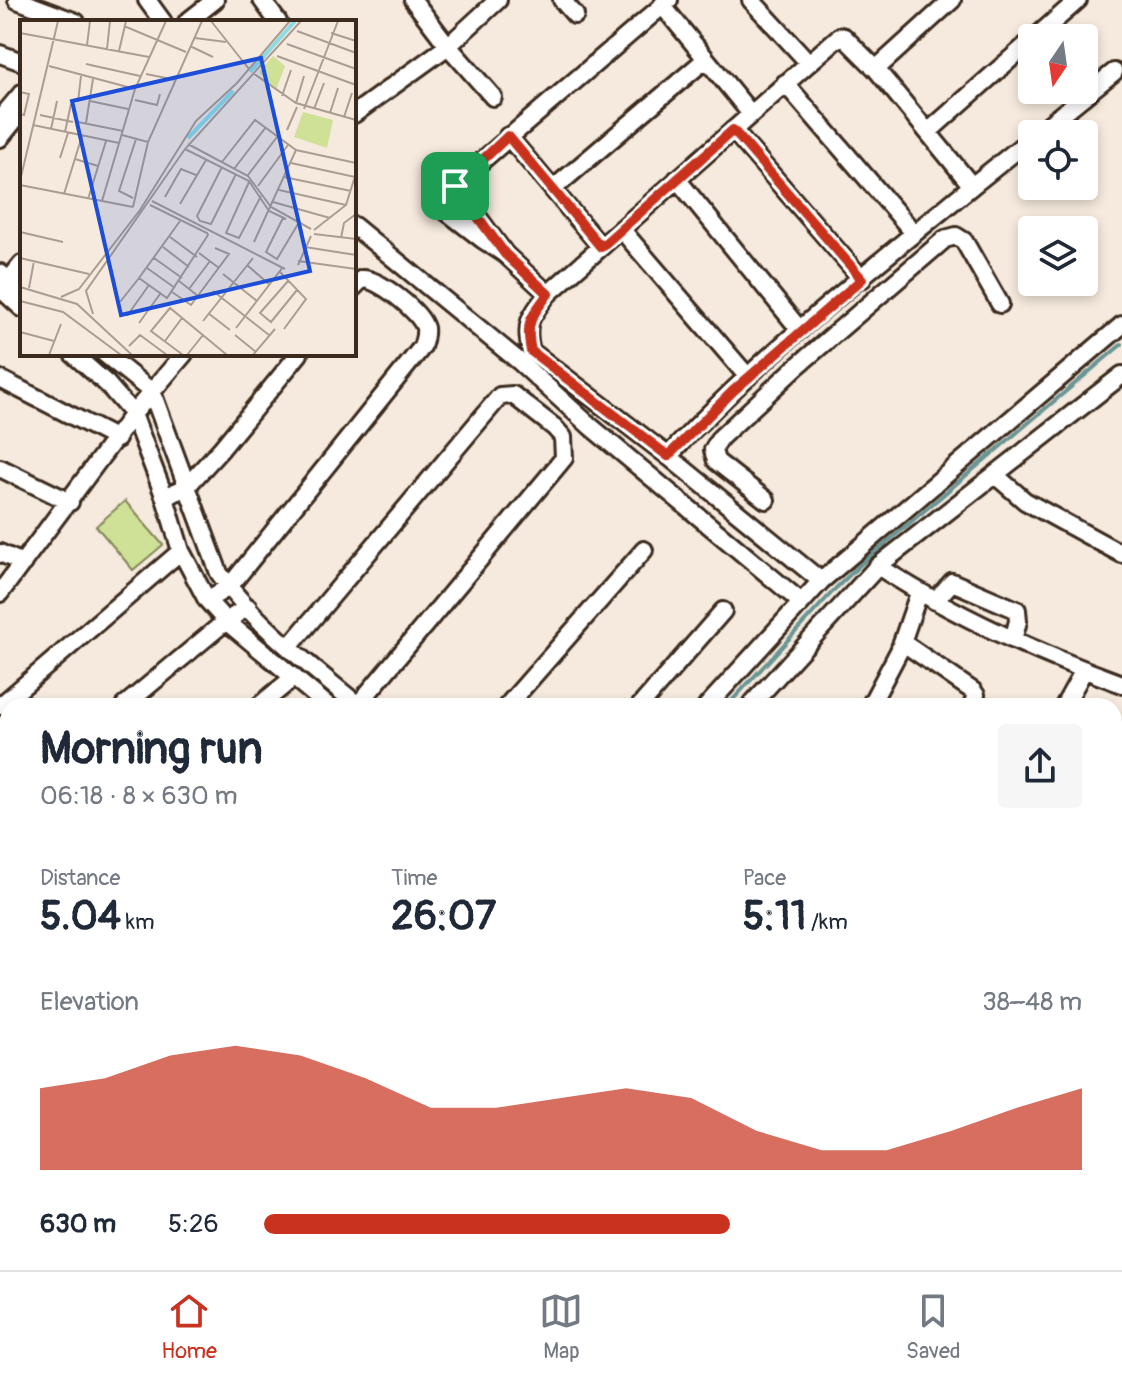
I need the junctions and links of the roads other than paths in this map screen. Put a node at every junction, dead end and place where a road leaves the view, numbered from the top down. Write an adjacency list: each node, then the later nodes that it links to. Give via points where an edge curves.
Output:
1 (17, 0): 13 (street)
2 (147, 0): 14 (street)
3 (215, 0): 15 (street)
4 (262, 0): 16 (street)
5 (413, 0): 18 (street)
6 (498, 0): 18 (street)
7 (562, 0): 12 (street)
8 (751, 0): 23 (street)
9 (952, 0): 24 (street)
10 (1078, 0): 17 (street)
11 (665, 3): 21 (street); 36 (street)
12 (575, 15)
13 (71, 20)
14 (162, 20)
15 (190, 20)
16 (277, 20)
17 (1050, 24)
18 (448, 46): 28 (street); 30 (street)
19 (1018, 52): 35 (street)
20 (0, 54): 22 (street)
21 (706, 59): 31 (street); 42 (street)
22 (20, 61)
23 (809, 63): 24 (street, via 842,36); 26 (street)
24 (876, 69): 35 (street)
25 (1114, 72): 33 (street)
26 (785, 83): 31 (street); 45 (street)
27 (20, 95): 32 (street)
28 (493, 97)
29 (20, 113): 37 (street)
30 (356, 113)
31 (751, 114): 34 (street)
32 (0, 119)
33 (1054, 120)
34 (733, 130): 39 (street); 49 (street)
35 (928, 132): 41 (street)
36 (508, 136): 40 (street); 42 (street)
37 (0, 138)
38 (1018, 149): 41 (street)
39 (677, 179): 44 (street); 56 (street)
40 (455, 186): 47 (street); 47 (street, via 429,205)
41 (972, 186): 45 (street)
42 (553, 189): 46 (street)
43 (356, 228): 88 (street)
44 (621, 229): 46 (street); 64 (street)
45 (914, 233): 49 (street)
46 (601, 247): 52 (street)
47 (505, 254): 52 (street)
48 (20, 267): 50 (street)
49 (862, 279): 56 (street)
50 (8, 283): 53 (street)
51 (356, 285): 83 (street, via 371,279 397,298 423,323 422,347)
52 (548, 294): 69 (street, via 529,320 531,351)
53 (20, 304)
54 (1000, 304): 62 (street, via 964,241 956,236 945,239)
55 (1122, 325): 82 (street)
56 (800, 330): 57 (street)
57 (778, 350): 62 (street); 64 (street)
58 (75, 356): 67 (street)
59 (107, 356): 66 (street)
60 (182, 356): 66 (street)
61 (297, 356): 72 (street)
62 (795, 368): 74 (street, via 713,450 716,461)
63 (1122, 375): 71 (street)
64 (748, 377): 69 (street)
65 (0, 379): 68 (street)
66 (152, 392): 67 (street); 72 (street)
67 (133, 414): 68 (street); 73 (street)
68 (117, 439): 75 (street)
69 (668, 456): 82 (street)
70 (0, 468): 75 (street)
71 (995, 475): 78 (street, via 1025,501); 81 (street)
72 (188, 485): 73 (street); 83 (street, via 219,573)
73 (165, 498): 77 (street)
74 (766, 500)
75 (70, 502): 80 (street)
76 (644, 550): 98 (street)
77 (181, 551): 86 (street); 99 (street)
78 (1121, 552)
79 (0, 553): 80 (street)
80 (23, 563): 84 (street)
81 (878, 566): 85 (street); 109 (street)
82 (821, 581): 88 (street)
83 (229, 587): 86 (street); 89 (street)
84 (0, 593)
85 (919, 593): 87 (street); 93 (street)
86 (207, 600): 91 (street)
87 (935, 601): 92 (street); 92 (street, via 952,582 1017,610)
88 (801, 602): 108 (street)
89 (248, 607): 91 (street); 94 (street)
90 (723, 611): 107 (street)
91 (226, 621): 96 (street); 100 (street)
92 (1013, 640): 95 (street)
93 (902, 642): 110 (street); 111 (street, via 973,691)
94 (293, 651): 96 (street); 103 (street); 104 (street, via 500,396 513,395 563,437 564,458)
95 (1084, 670): 97 (street); 112 (street)
96 (290, 673): 101 (street); 102 (street)
97 (1122, 684)
98 (520, 694): 105 (street); 106 (street)
99 (9, 698)
100 (134, 698)
101 (267, 698)
102 (319, 698)
103 (350, 698)
104 (365, 698)
105 (516, 698)
106 (525, 698)
107 (647, 698)
108 (714, 698)
109 (757, 698)
110 (874, 698)
111 (975, 698)
112 (1068, 698)

